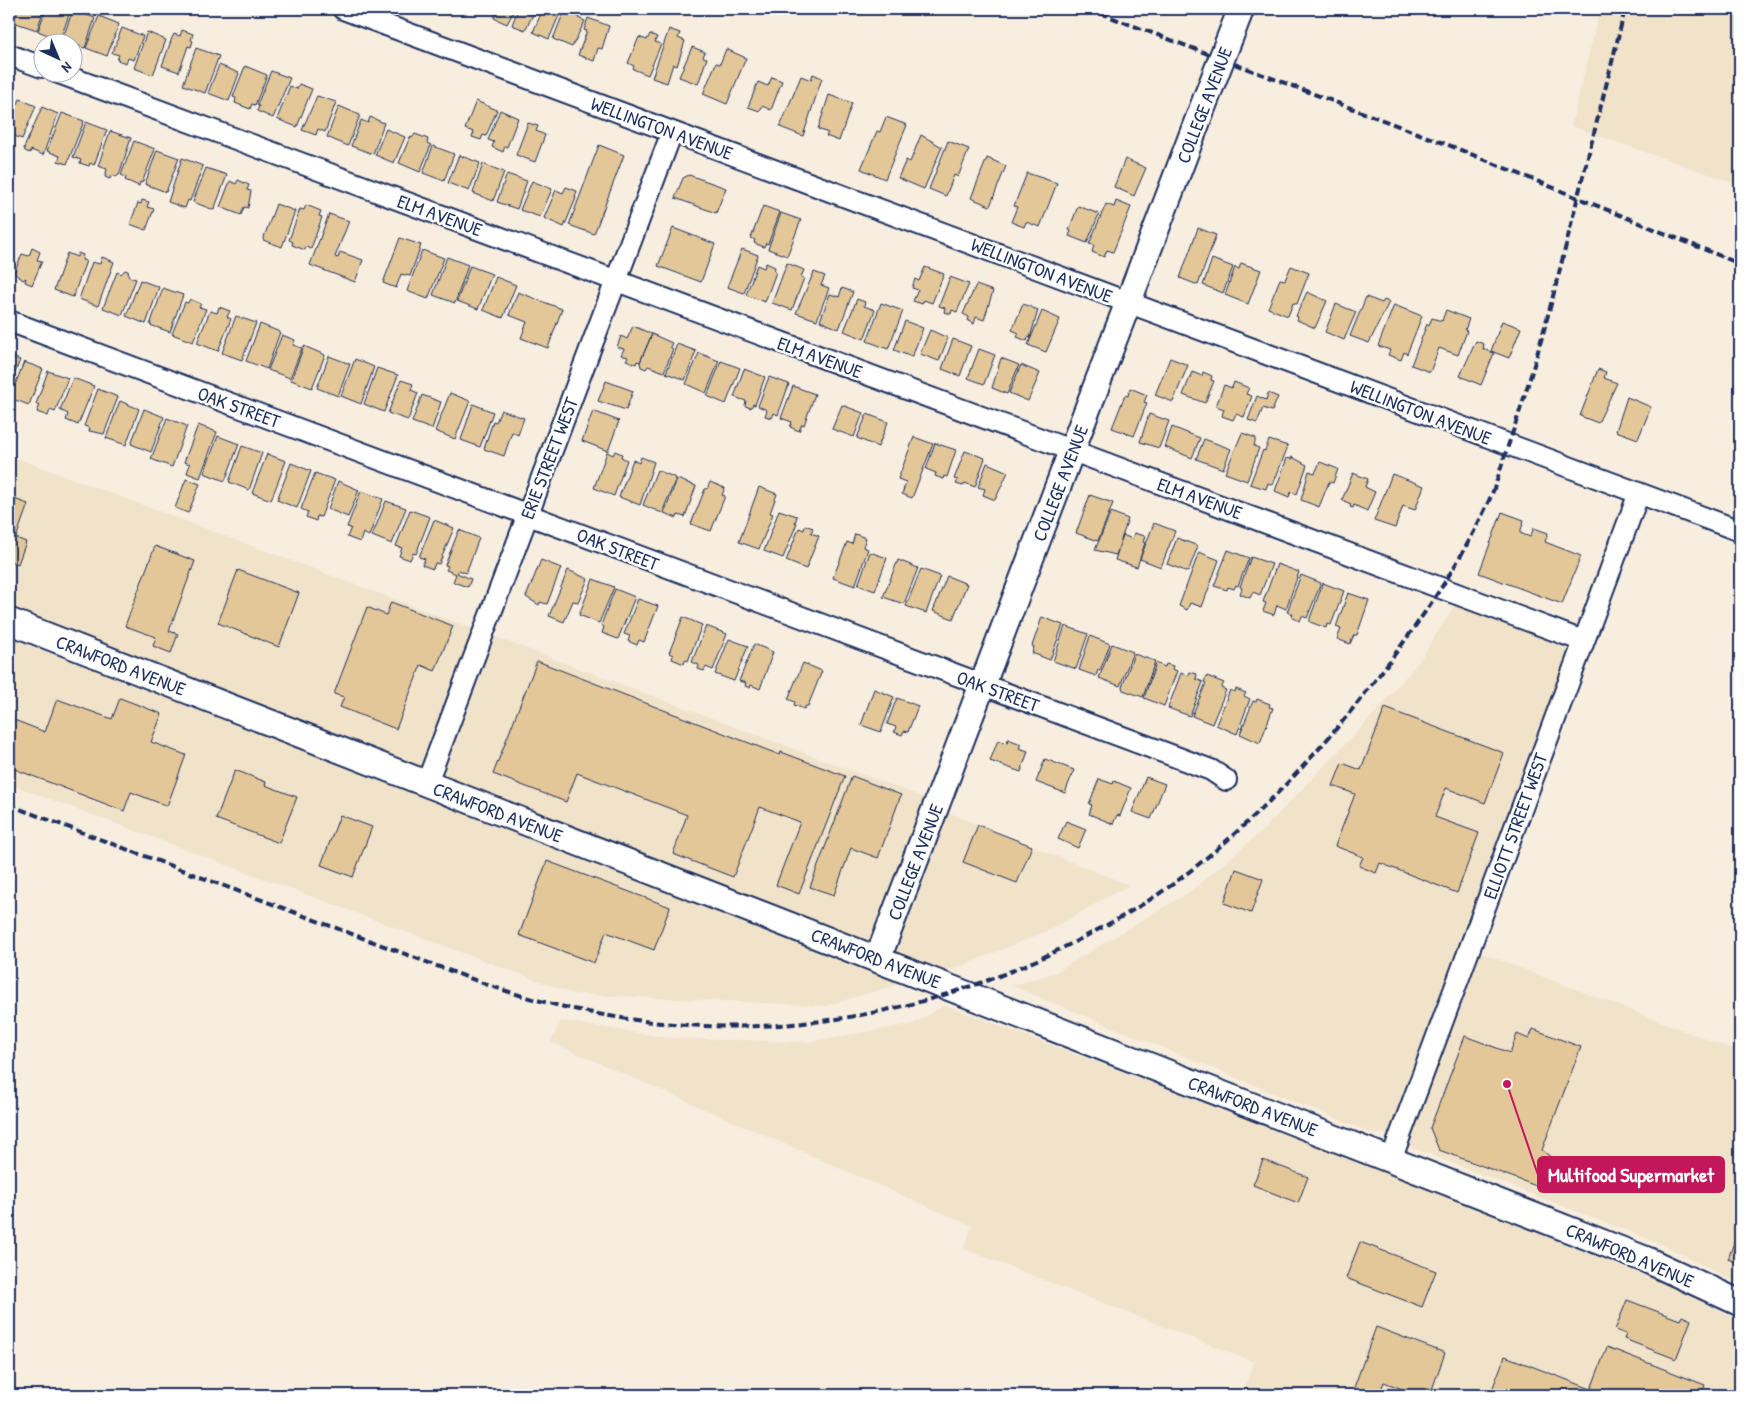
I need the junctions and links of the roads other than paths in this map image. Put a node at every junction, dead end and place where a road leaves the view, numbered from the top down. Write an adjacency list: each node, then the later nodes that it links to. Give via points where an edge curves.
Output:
1 (343, 9): 6 (street, WELLINGTON AVENUE)
2 (1241, 9): 8 (street, COLLEGE AVENUE, bridge)
3 (9, 55): 4 (street)
4 (32, 63)
5 (82, 82): 7 (street, ELM AVENUE)
6 (672, 132): 7 (street, ERIE STREET WEST); 8 (street, WELLINGTON AVENUE)
7 (616, 281): 10 (street, ELM AVENUE); 12 (street, ERIE STREET WEST)
8 (1129, 303): 10 (street, COLLEGE AVENUE); 11 (street, WELLINGTON AVENUE)
9 (9, 321): 12 (street, OAK STREET)
10 (1072, 450): 15 (street, ELM AVENUE); 16 (street, COLLEGE AVENUE)
11 (1639, 493): 13 (street, WELLINGTON AVENUE); 15 (street, ELLIOTT STREET WEST)
12 (527, 515): 16 (street, OAK STREET); 18 (street, ERIE STREET WEST)
13 (1740, 532)
14 (9, 621): 18 (street, CRAWFORD AVENUE)
15 (1583, 641): 20 (street, ELLIOTT STREET WEST)
16 (982, 685): 17 (street, OAK STREET, via 1211,770); 19 (street, COLLEGE AVENUE)
17 (1226, 780)
18 (426, 785): 19 (street, CRAWFORD AVENUE)
19 (878, 958): 20 (street, CRAWFORD AVENUE)
20 (1391, 1160): 21 (street, CRAWFORD AVENUE, via 1648,1260)
21 (1740, 1303)

